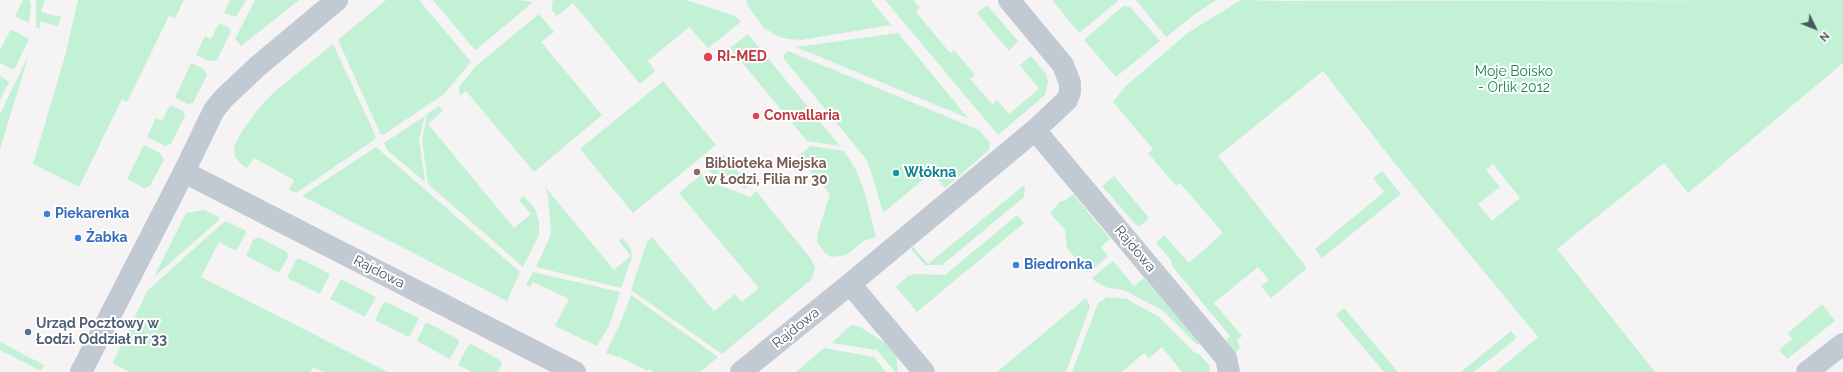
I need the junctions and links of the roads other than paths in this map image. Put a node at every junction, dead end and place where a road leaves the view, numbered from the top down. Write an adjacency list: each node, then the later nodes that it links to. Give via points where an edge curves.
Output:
1 (337, 0): 4 (street, via 224,98 214,110)
2 (1009, 0): 3 (street, Rajdowa, via 1063,65 1070,83 1067,100)
3 (1035, 130): 5 (street, Rajdowa); 11 (street, Rajdowa, via 1226,358)
4 (184, 172): 7 (street); 8 (street, Rajdowa)
5 (850, 284): 9 (street, Rajdowa); 10 (street)
6 (1843, 344): 12 (street)
7 (81, 372)
8 (575, 372)
9 (741, 372)
10 (924, 372)
11 (1229, 372)
12 (1807, 372)

